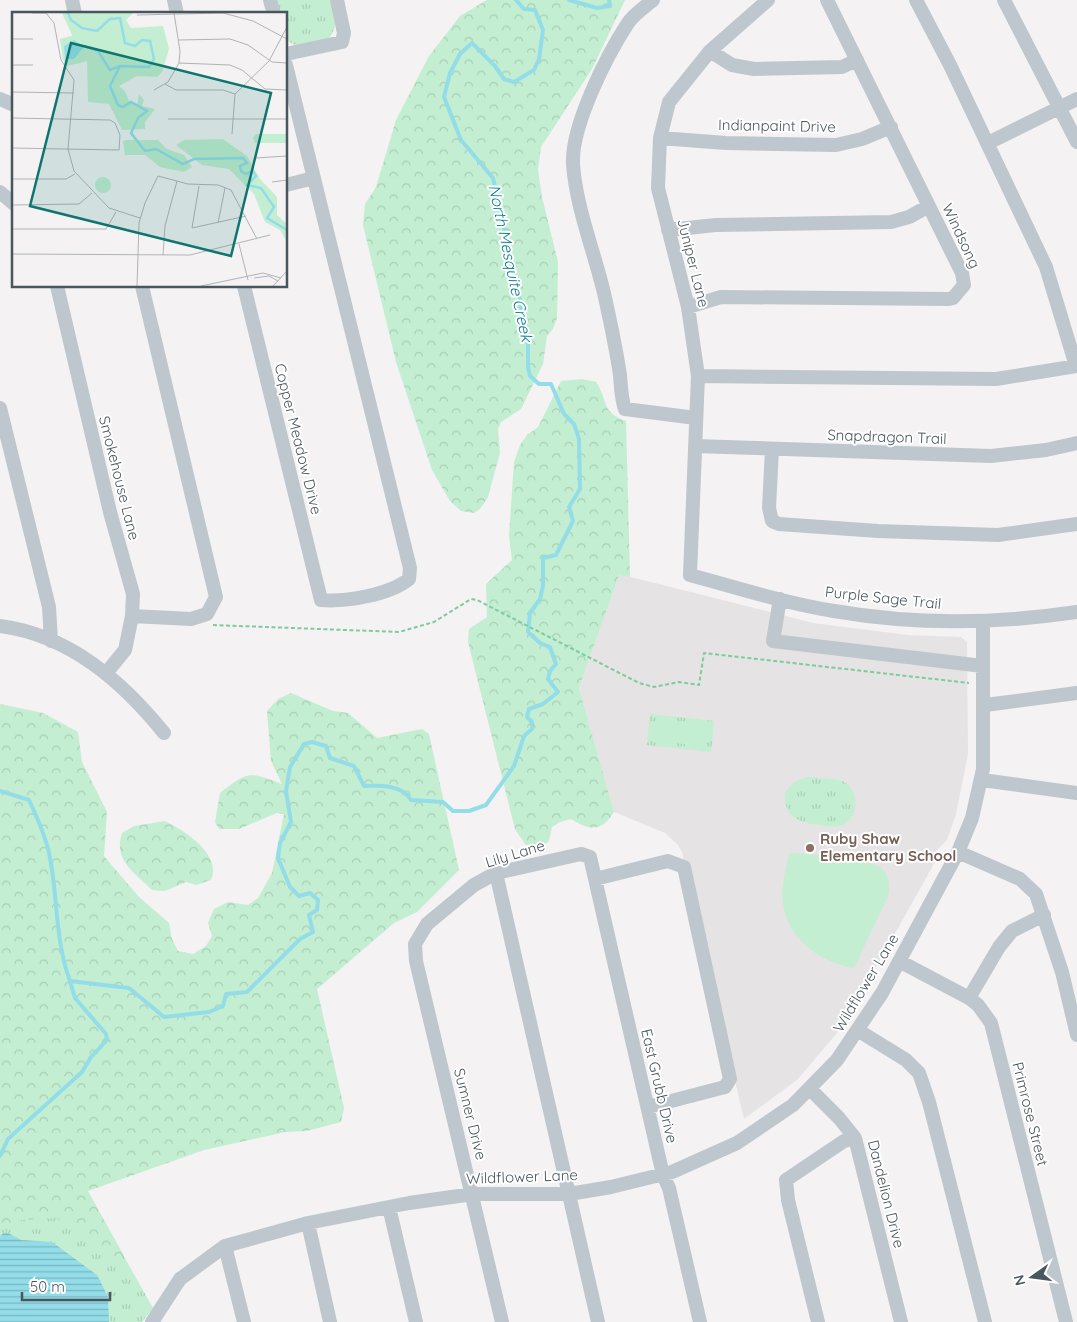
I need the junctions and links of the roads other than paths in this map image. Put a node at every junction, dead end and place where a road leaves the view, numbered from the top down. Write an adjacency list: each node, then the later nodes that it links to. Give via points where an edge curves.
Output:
1 (336, 0): 8 (street, via 344,33 342,42)
2 (653, 0): 32 (street, via 629,21 607,60 573,145 573,165 604,292 625,409)
3 (768, 0): 7 (street, Juniper Lane)
4 (827, 0): 9 (street, Windsong)
5 (916, 0): 18 (street)
6 (1004, 0): 14 (street)
7 (710, 51): 9 (street, via 732,65 754,69 842,67); 16 (street, Juniper Lane, via 669,102)
8 (288, 54)
9 (857, 60): 15 (street, Windsong)
10 (288, 73): 19 (street)
11 (0, 99): 13 (street)
12 (1077, 99): 14 (street)
13 (12, 104)
14 (1060, 107): 17 (street); 18 (street)
15 (891, 128): 16 (street, Indianpaint Drive, via 836,145); 23 (street, Windsong)
16 (660, 138): 24 (street, Juniper Lane, via 658,188)
17 (1077, 142)
18 (988, 143): 29 (street, via 1046,267)
19 (314, 178): 20 (street); 27 (street, Copper Meadow Drive, via 410,568 409,579 398,588 338,601 321,600)
20 (288, 184)
21 (1, 194): 22 (street)
22 (12, 202)
23 (929, 206): 24 (street, via 909,218 891,222 716,225); 28 (street, Windsong, via 962,273 964,285 953,298 721,297)
24 (668, 230): 28 (street, Juniper Lane)
25 (57, 288): 40 (street, Smokehouse Lane, via 110,512 133,594)
26 (142, 288): 40 (street, via 216,597 207,614 191,619)
27 (244, 288)
28 (688, 307): 30 (street, Juniper Lane)
29 (1076, 366): 30 (street, via 996,379)
30 (698, 376): 32 (street, Juniper Lane)
31 (0, 408): 43 (street, via 48,607)
32 (696, 418): 34 (street, Juniper Lane)
33 (1077, 443): 35 (street, Snapdragon Trail, via 991,456)
34 (695, 446): 35 (street, Snapdragon Trail); 37 (street, Juniper Lane)
35 (772, 449): 36 (street, via 769,508 772,520 779,524 998,534)
36 (1077, 524)
37 (690, 575): 38 (street, Purple Sage Trail)
38 (780, 599): 41 (street, Purple Sage Trail, via 835,611 903,620); 44 (street, via 773,641)
39 (1077, 612): 41 (street, Purple Sage Trail)
40 (132, 616): 45 (street, Smokehouse Lane, via 125,650)
41 (983, 621): 44 (street, Wildflower Lane)
42 (0, 626): 43 (street)
43 (51, 641): 45 (street, via 91,660)
44 (984, 666): 47 (street, Wildflower Lane)
45 (107, 672): 48 (street)
46 (1077, 693): 47 (street)
47 (984, 705): 49 (street, Wildflower Lane)
48 (164, 733)
49 (982, 780): 50 (street); 51 (street, Wildflower Lane, via 972,818)
50 (1077, 792)
51 (958, 852): 55 (street, via 1020,879 1036,894); 57 (street, Wildflower Lane)
52 (590, 857): 53 (street, Lily Lane, via 581,854 564,856); 54 (street, East Grubb Drive)
53 (496, 873): 56 (street, Lily Lane, via 474,885 427,924); 66 (street)
54 (596, 879): 62 (street, East Grubb Drive); 62 (street, via 668,861 684,867 730,1079 725,1087)
55 (1044, 915): 58 (street, via 1012,931); 60 (street)
56 (415, 944): 65 (street, Sumner Drive, via 416,960)
57 (899, 961): 58 (street, Primrose Street); 59 (street, Wildflower Lane)
58 (969, 998): 80 (street, Primrose Street, via 991,1023)
59 (859, 1031): 61 (street, Wildflower Lane); 79 (street, via 906,1060 919,1073)
60 (1077, 1035)
61 (810, 1090): 63 (street, Dandelion Drive); 64 (street, Wildflower Lane, via 777,1117 737,1142)
62 (648, 1107): 64 (street, East Grubb Drive)
63 (855, 1138): 77 (street, via 844,1141 786,1180); 78 (street, Dandelion Drive)
64 (663, 1176): 66 (street, Wildflower Lane); 76 (street, East Grubb Drive, via 669,1188)
65 (473, 1194): 66 (street, Wildflower Lane); 67 (street, Wildflower Lane); 74 (street, Sumner Drive)
66 (569, 1194): 75 (street)
67 (389, 1207): 68 (street, Wildflower Lane); 73 (street)
68 (308, 1223): 69 (street, Wildflower Lane); 72 (street)
69 (225, 1246): 70 (street, Wildflower Lane, via 180,1279); 71 (street)
70 (152, 1322)
71 (244, 1322)
72 (330, 1322)
73 (416, 1322)
74 (502, 1322)
75 (598, 1322)
76 (700, 1322)
77 (818, 1322)
78 (901, 1322)
79 (985, 1322)
80 (1066, 1322)

